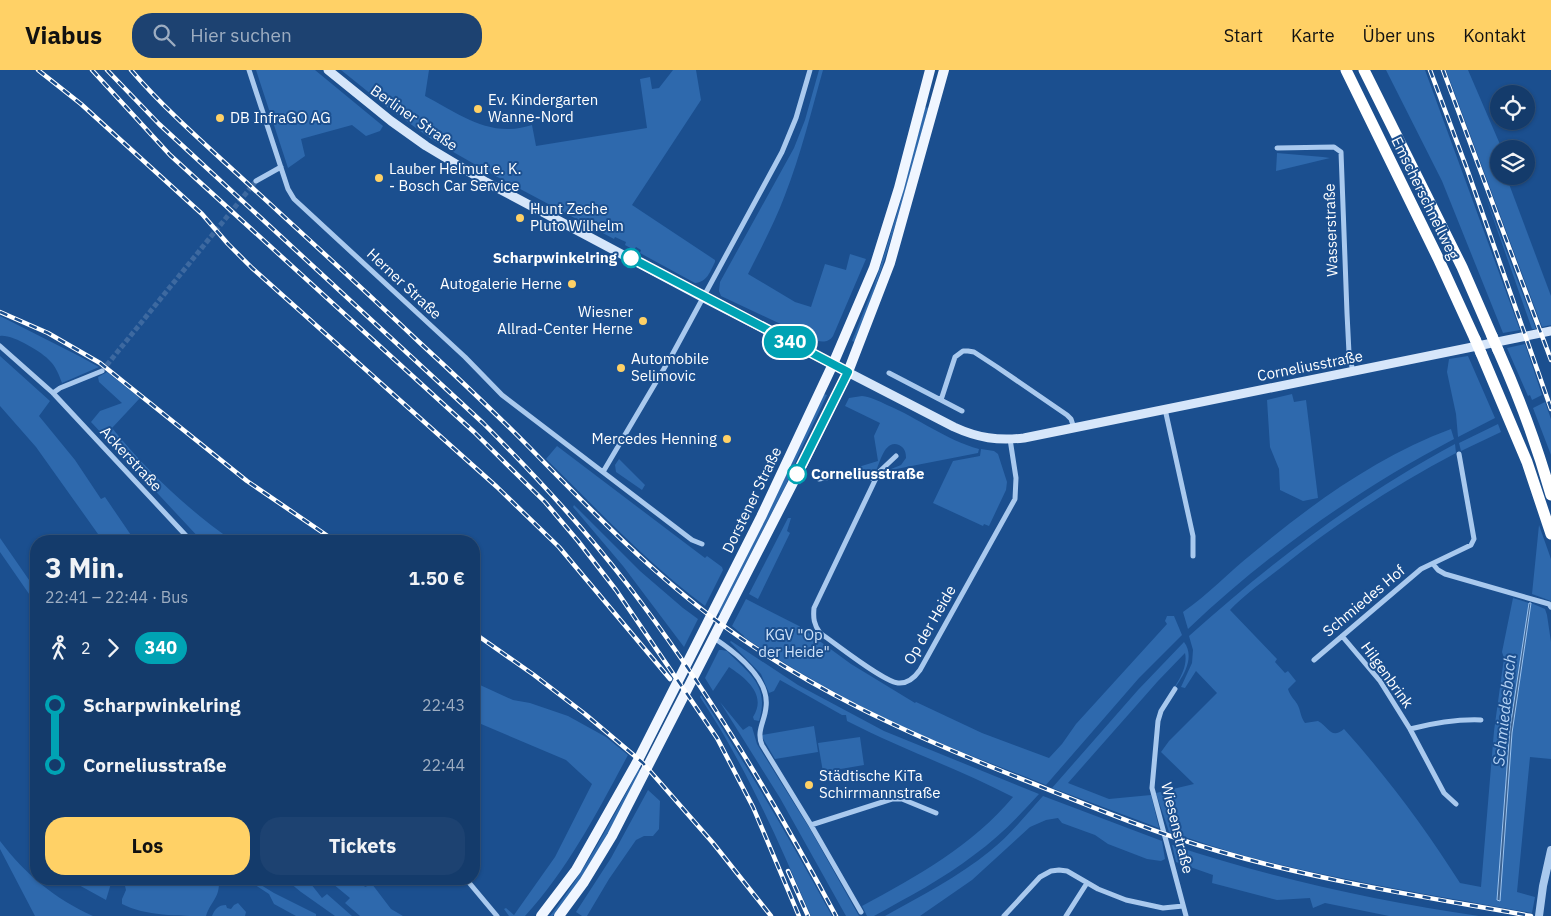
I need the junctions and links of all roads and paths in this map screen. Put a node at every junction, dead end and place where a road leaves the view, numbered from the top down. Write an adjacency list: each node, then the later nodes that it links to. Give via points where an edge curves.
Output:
1 (250, 70): 13 (street, Herner Straße)
2 (328, 70): 15 (main road, Berliner Straße, via 426,146 486,182)
3 (810, 70): 15 (street, via 787,143)
4 (930, 70): 18 (main road, Dorstener Straße, via 874,268)
5 (944, 70): 20 (main road, Dorstener Straße, via 890,264)
6 (1338, 70): 12 (highway)
7 (1346, 70): 12 (highway, Emscherschnellweg)
8 (1364, 70): 10 (highway)
9 (1370, 70): 10 (highway)
10 (1380, 101): 34 (highway, bridge, via 1458,259 1520,400)
11 (1277, 148): 21 (street, Wasserstraße, via 1334,148 1341,152)
12 (1389, 159): 35 (highway, Emscherschnellweg, bridge, via 1476,339 1527,462)
13 (281, 167): 14 (street); 31 (street, Herner Straße, via 294,199 502,395)
14 (256, 181)
15 (704, 298): 18 (main road, Berliner Straße); 31 (street)
16 (1551, 331): 21 (main road, Corneliusstraße)
17 (0, 346): 23 (street, Ackerstraße)
18 (833, 364): 20 (main road, Corneliusstraße); 56 (main road, Dorstener Straße, via 750,540 636,764 576,870)
19 (102, 371): 23 (street)
20 (848, 372): 28 (main road, Corneliusstraße, via 966,432 990,439); 42 (main road, Dorstener Straße)
21 (1352, 372): 25 (main road, Corneliusstraße)
22 (889, 373): 24 (street)
23 (53, 393): 36 (street, Ackerstraße)
24 (941, 400): 26 (street); 27 (street, via 955,357 963,351 974,352 1067,415)
25 (1165, 410): 27 (main road, Corneliusstraße); 38 (street, via 1193,536)
26 (962, 412)
27 (1074, 428): 28 (main road, Corneliusstraße)
28 (1010, 440): 33 (street, Op der Heide, via 1016,478 1015,499 920,670 906,682 889,680 820,633 813,616)
29 (1459, 454): 39 (street, Schmiedes Hof, via 1473,542)
30 (896, 456): 33 (street, Op der Heide)
31 (603, 472): 37 (street, Herner Straße, via 692,540)
32 (820, 479): 33 (street, via 861,473)
33 (875, 480)
34 (1551, 495)
35 (1551, 534)
36 (185, 535)
37 (702, 544)
38 (1192, 556)
39 (1433, 564): 40 (street, via 1445,574); 41 (street, Schmiedes Hof, via 1421,569)
40 (1551, 607)
41 (1342, 636): 43 (street, Schmiedes Hof); 46 (street, Hilgenbrink, via 1380,681)
42 (714, 638): 49 (street, via 732,650 762,683 766,708 759,733 760,742); 57 (main road, Dorstener Straße, via 612,836)
43 (1314, 660)
44 (1175, 690): 53 (street, Wiesenstraße, via 1158,721 1152,780)
45 (1481, 720): 46 (street, Hilgenbrink, via 1440,722)
46 (1410, 729): 47 (street, Hilgenbrink, via 1444,793)
47 (1456, 804)
48 (936, 813): 49 (street, via 902,799 892,799)
49 (811, 825): 54 (street)
50 (1551, 850): 61 (street)
51 (1087, 883): 53 (street, via 1146,905 1163,908); 58 (street, via 1067,871 1051,871 1040,877); 59 (street)
52 (471, 885): 55 (street)
53 (1183, 906): 60 (street, Wiesenstraße)
54 (861, 912)
55 (497, 916)
56 (541, 916)
57 (559, 916)
58 (1004, 916)
59 (1066, 916)
60 (1186, 916)
61 (1539, 916)

